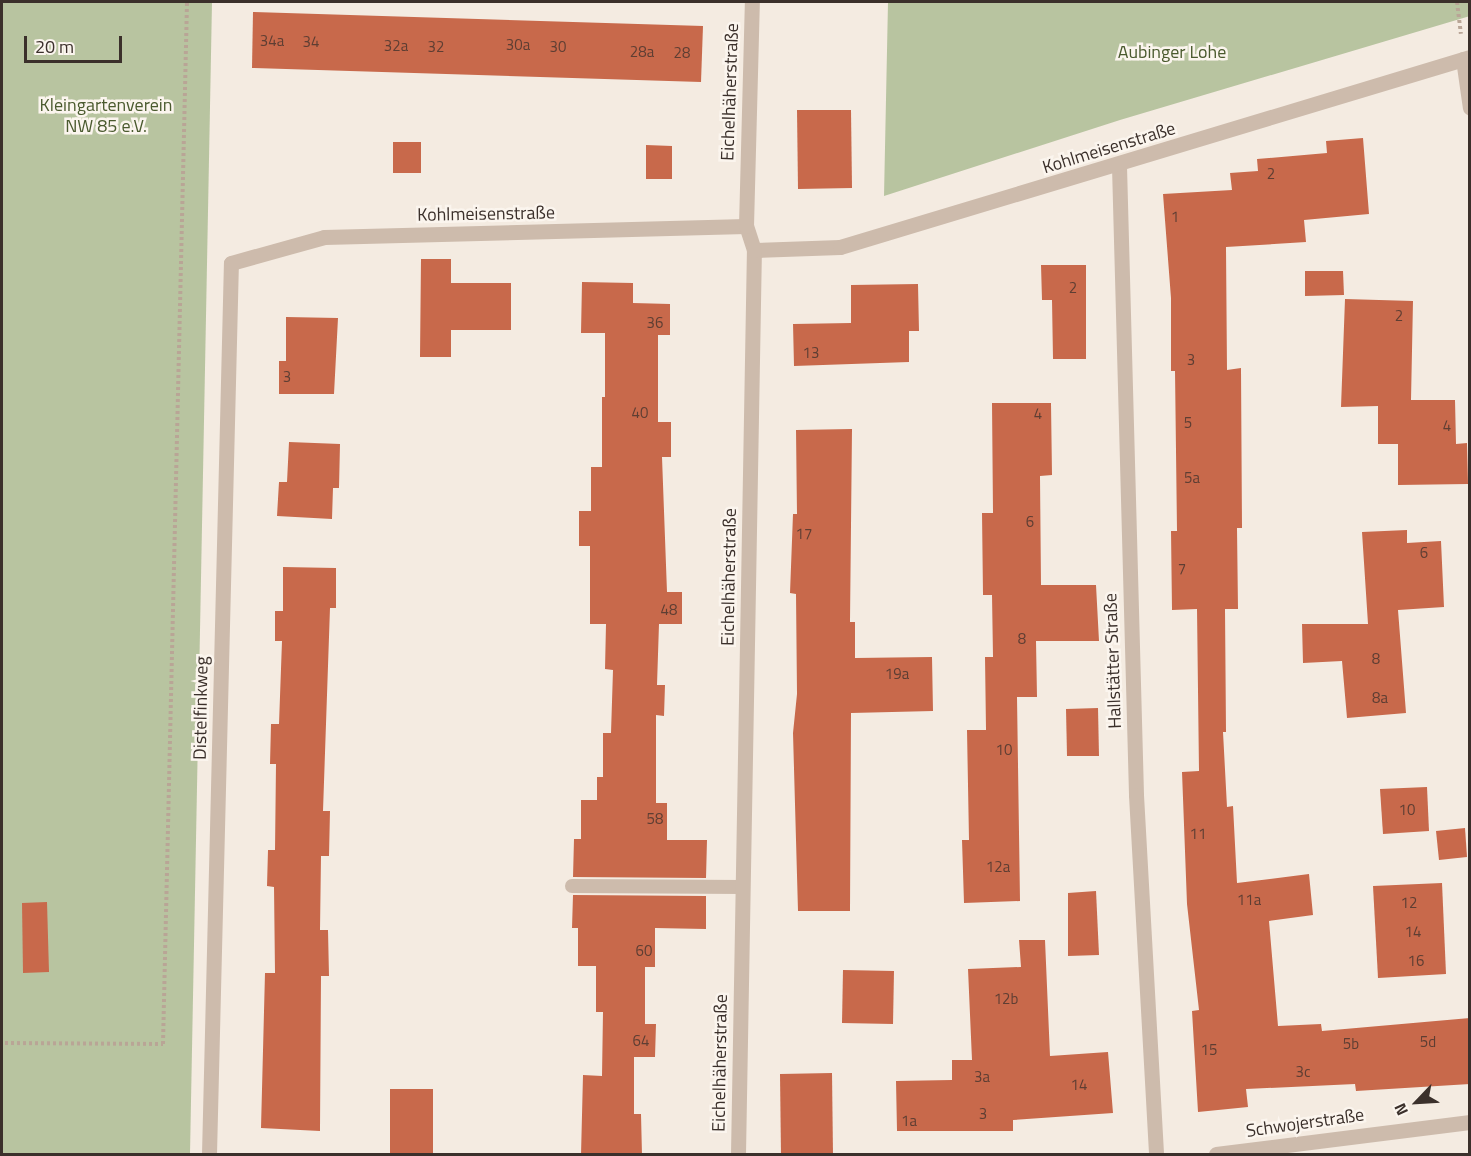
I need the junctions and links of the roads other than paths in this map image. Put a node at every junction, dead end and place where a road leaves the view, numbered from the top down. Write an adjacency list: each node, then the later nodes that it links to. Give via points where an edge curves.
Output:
1 (752, 2): 5 (street, Eichelhäherstraße)
2 (1466, 58): 3 (street); 4 (street, Kohlmeisenstraße)
3 (1470, 108)
4 (1119, 166): 6 (street, Kohlmeisenstraße, via 840,247); 14 (street, Hallstätter Straße, via 1136,795)
5 (746, 226): 6 (street, Eichelhäherstraße); 7 (street, Kohlmeisenstraße, via 324,237)
6 (754, 250): 9 (street, Eichelhäherstraße)
7 (231, 263): 12 (street, Distelfinkweg)
8 (572, 886): 9 (lane)
9 (743, 887): 13 (street, Eichelhäherstraße)
10 (1470, 1122): 11 (street, Schwojerstraße)
11 (1255, 1152): 15 (street, Schwojerstraße)
12 (209, 1155)
13 (738, 1155)
14 (1156, 1155)
15 (1216, 1155)

